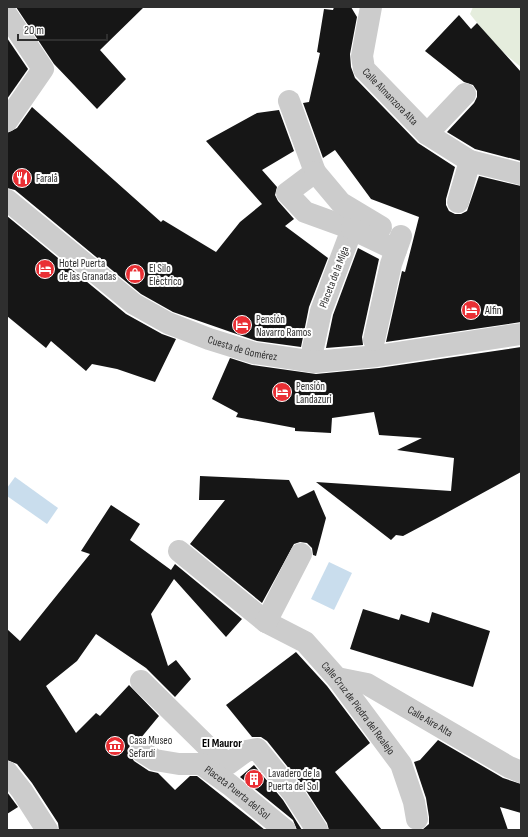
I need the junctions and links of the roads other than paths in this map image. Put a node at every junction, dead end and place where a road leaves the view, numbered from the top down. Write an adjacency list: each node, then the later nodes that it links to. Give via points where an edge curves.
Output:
1 (371, 7): 6 (street, Calle Almanzora Alta, via 362,56 364,69)
2 (7, 15): 5 (street, via 43,69)
3 (465, 94): 6 (street, Calle Almanzora Alta)
4 (289, 101): 8 (street)
5 (7, 121)
6 (427, 134): 7 (street, Calle Almanzora Alta)
7 (470, 161): 9 (street, Calle Almanzora Alta); 11 (street)
8 (315, 172): 12 (street, via 341,203); 13 (street, via 287,193 305,212)
9 (521, 174)
10 (7, 200): 14 (street, Cuesta de Gomérez, via 134,304 168,323 254,353 315,362 377,356)
11 (458, 202)
12 (381, 227)
13 (352, 230): 15 (street, via 398,243); 16 (street, Placeta de la Miga, via 321,311)
14 (521, 334)
15 (374, 340)
16 (312, 348)
17 (179, 551): 19 (street, Calle Cruz de Piedra del Realejo)
18 (300, 554): 19 (street)
19 (266, 622): 20 (street, Calle Cruz de Piedra del Realejo, via 305,642)
20 (337, 678): 24 (street, Calle Aire Alta, via 367,684 508,767); 25 (street, Calle Cruz de Piedra del Realejo, via 401,764)
21 (141, 681): 28 (street, Placeta Puerta del Sol, via 228,764 246,751 257,749 293,793)
22 (141, 751): 27 (street, Placeta Puerta del Sol, via 155,760 201,764)
23 (7, 772): 26 (street)
24 (521, 772)
25 (417, 819)
26 (47, 830)
27 (285, 830)
28 (317, 830)

